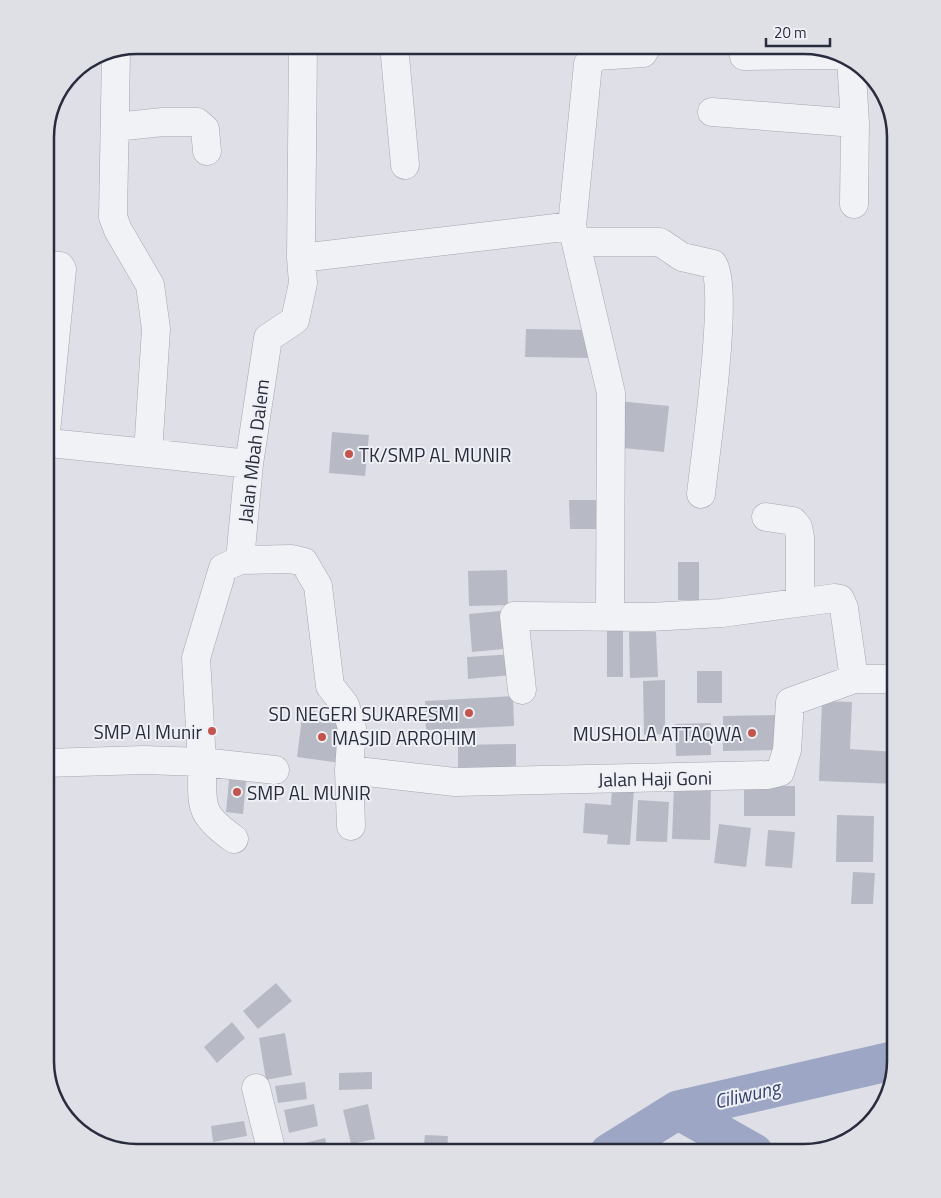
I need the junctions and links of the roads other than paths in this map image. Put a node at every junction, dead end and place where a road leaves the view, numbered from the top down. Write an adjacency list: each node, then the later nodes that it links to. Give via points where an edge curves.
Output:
1 (303, 54): 15 (street, Jalan Mbah Dalem)
2 (395, 54): 12 (street)
3 (628, 54): 14 (street, via 597,56 588,64)
4 (821, 55): 5 (street)
5 (744, 56)
6 (116, 57): 10 (street)
7 (852, 69): 9 (street)
8 (712, 112): 9 (street)
9 (855, 123): 13 (street)
10 (115, 127): 11 (street, via 197,122 205,129); 17 (street, via 114,217 118,230 150,285 156,329)
11 (207, 151)
12 (405, 165)
13 (854, 204)
14 (574, 234): 15 (street); 19 (street, via 660,242 682,257 713,264 718,271 720,320); 23 (street, via 611,393)
15 (301, 258): 18 (street, Jalan Mbah Dalem, via 303,283 295,320 268,338)
16 (54, 442): 17 (street)
17 (148, 453): 18 (street)
18 (249, 464): 21 (street, Jalan Mbah Dalem)
19 (701, 494)
20 (766, 517): 22 (street, via 793,521 798,527)
21 (240, 560): 27 (street, via 224,568 196,658); 30 (street, via 291,559 304,562 318,586 330,686 345,705 352,728)
22 (800, 602): 23 (street, via 722,613); 24 (street, via 840,599)
23 (610, 615): 26 (street, via 514,616)
24 (854, 679): 25 (street, Jalan Haji Goni); 30 (street, Jalan Haji Goni, via 790,702 787,750 780,772 768,776 454,782)
25 (887, 679)
26 (522, 690)
27 (202, 762): 28 (street); 29 (street); 32 (street, via 203,809 216,826)
28 (54, 763)
29 (275, 770)
30 (349, 770): 31 (street)
31 (351, 826)
32 (234, 839)
33 (256, 1088): 34 (street)
34 (270, 1144)

